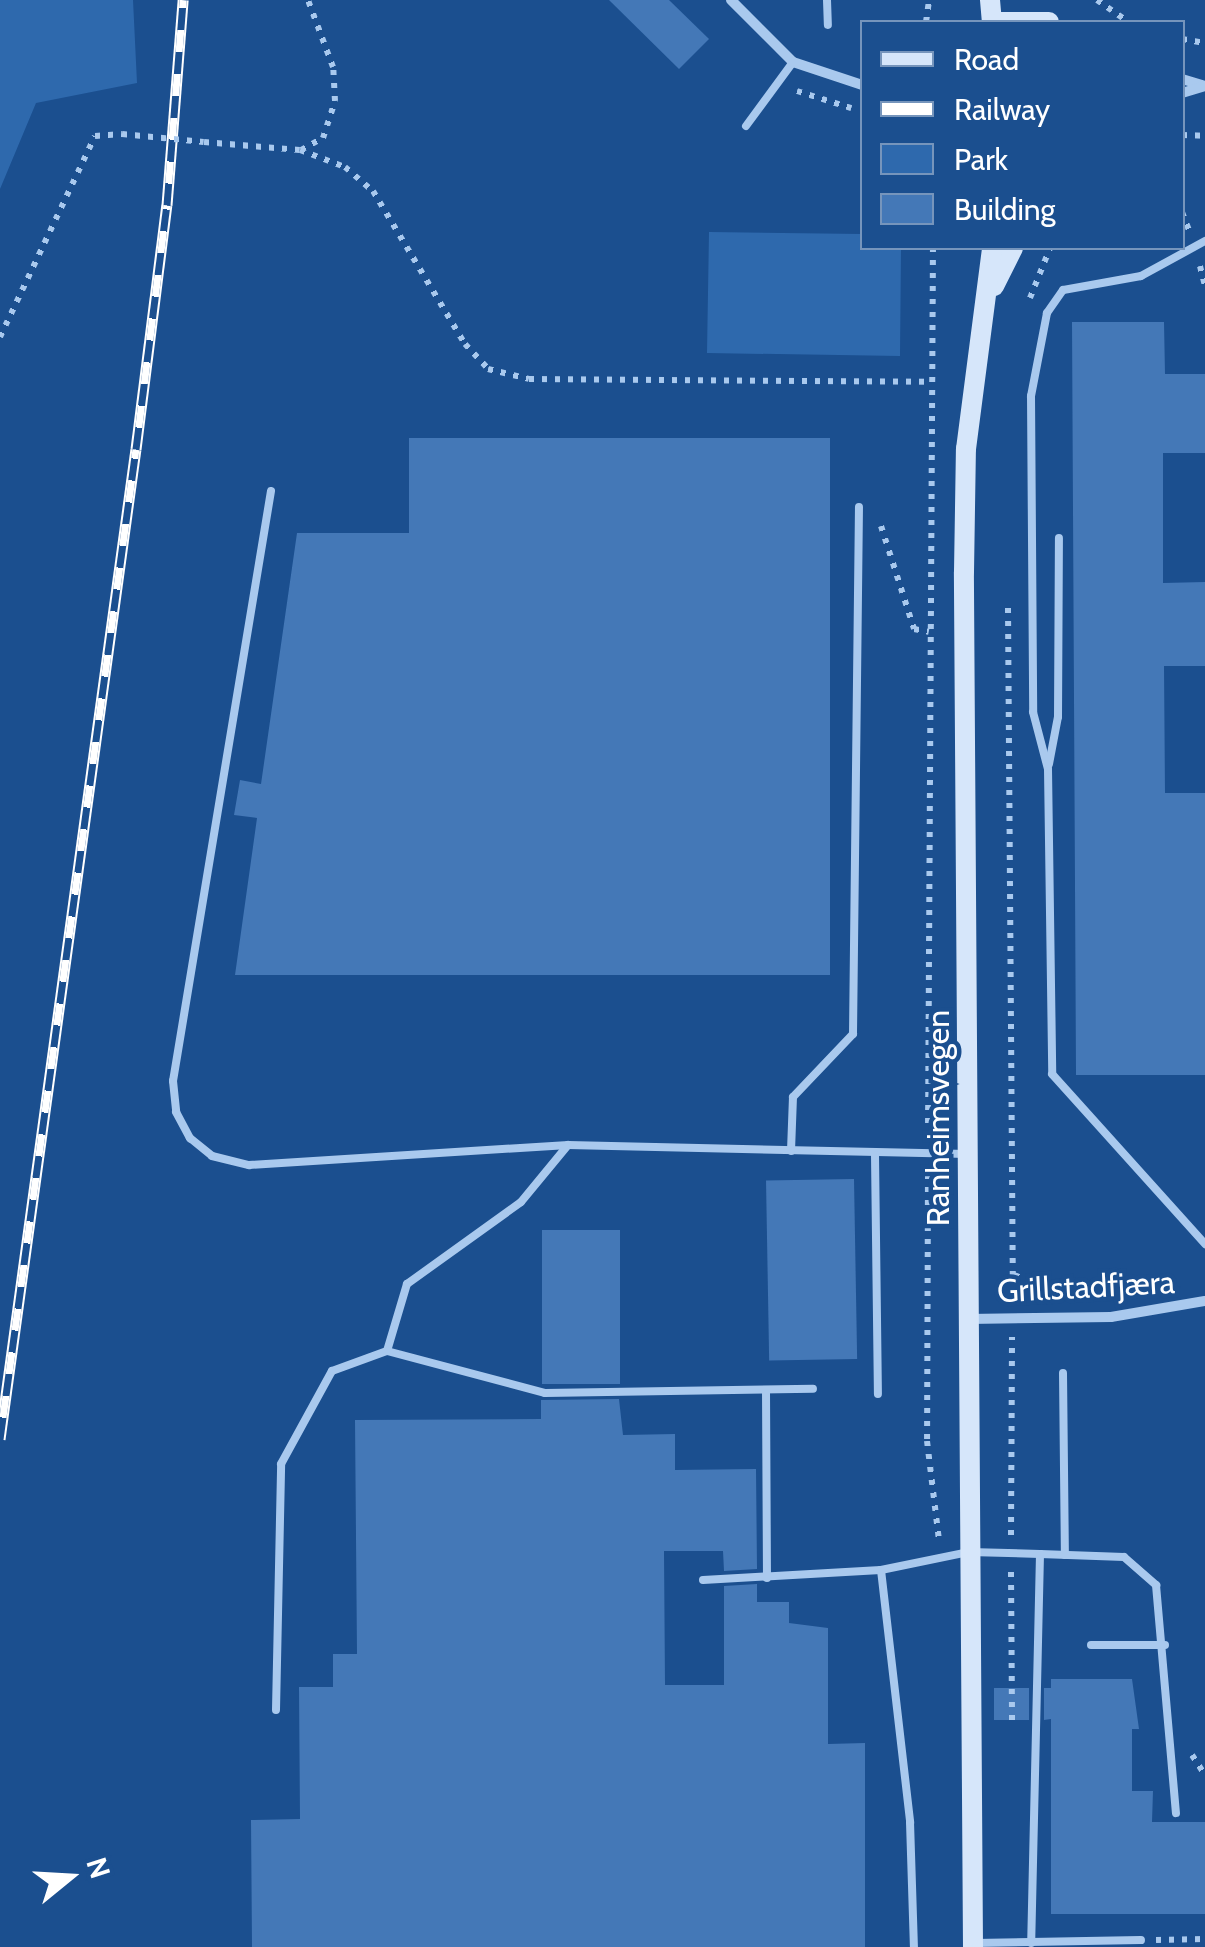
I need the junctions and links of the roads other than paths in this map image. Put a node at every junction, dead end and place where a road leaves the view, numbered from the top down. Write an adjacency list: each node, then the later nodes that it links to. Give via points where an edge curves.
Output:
1 (731, 0): 6 (street)
2 (828, 0): 5 (lane)
3 (1044, 14): 4 (street)
4 (1011, 20)
5 (828, 25)
6 (792, 62): 7 (street); 8 (lane)
7 (860, 84)
8 (746, 126)
9 (1205, 242): 16 (lane, via 1142,276 1063,290 1046,313 1031,396 1033,712)
10 (992, 250): 12 (street, Ranheimsvegen)
11 (1011, 250): 12 (street, Ranheimsvegen)
12 (991, 292): 19 (street, Ranheimsvegen, via 966,449)
13 (271, 491): 17 (lane, via 174,1081 176,1112 190,1138 212,1156 249,1165)
14 (860, 507): 18 (lane, via 854,1034 793,1097)
15 (1059, 538): 16 (lane, via 1058,717)
16 (1048, 769): 21 (lane, via 1052,1074)
17 (568, 1145): 18 (lane); 24 (lane, via 522,1202 407,1284)
18 (791, 1151): 20 (lane)
19 (968, 1154): 20 (lane); 23 (street, Ranheimsvegen)
20 (875, 1155): 28 (lane)
21 (1205, 1244)
22 (1205, 1302): 23 (street, Grillstadfjæra, via 1111,1317)
23 (968, 1319): 29 (street, Ranheimsvegen)
24 (387, 1350): 27 (lane, via 545,1393); 37 (lane, via 332,1371 281,1464)
25 (1063, 1373): 31 (lane)
26 (813, 1389): 27 (lane)
27 (766, 1390): 33 (lane)
28 (878, 1394)
29 (969, 1552): 30 (lane); 32 (lane); 41 (street, Ranheimsvegen)
30 (1040, 1554): 31 (lane); 40 (lane)
31 (1065, 1554): 35 (lane, via 1124,1557 1144,1568 1156,1585)
32 (881, 1570): 33 (lane); 42 (lane, via 910,1822)
33 (767, 1578): 34 (lane)
34 (703, 1580)
35 (1165, 1645): 36 (lane); 38 (lane)
36 (1090, 1646)
37 (276, 1710)
38 (1176, 1813)
39 (1141, 1940): 40 (lane)
40 (1031, 1943): 41 (lane)
41 (973, 1945)
42 (914, 1947)

